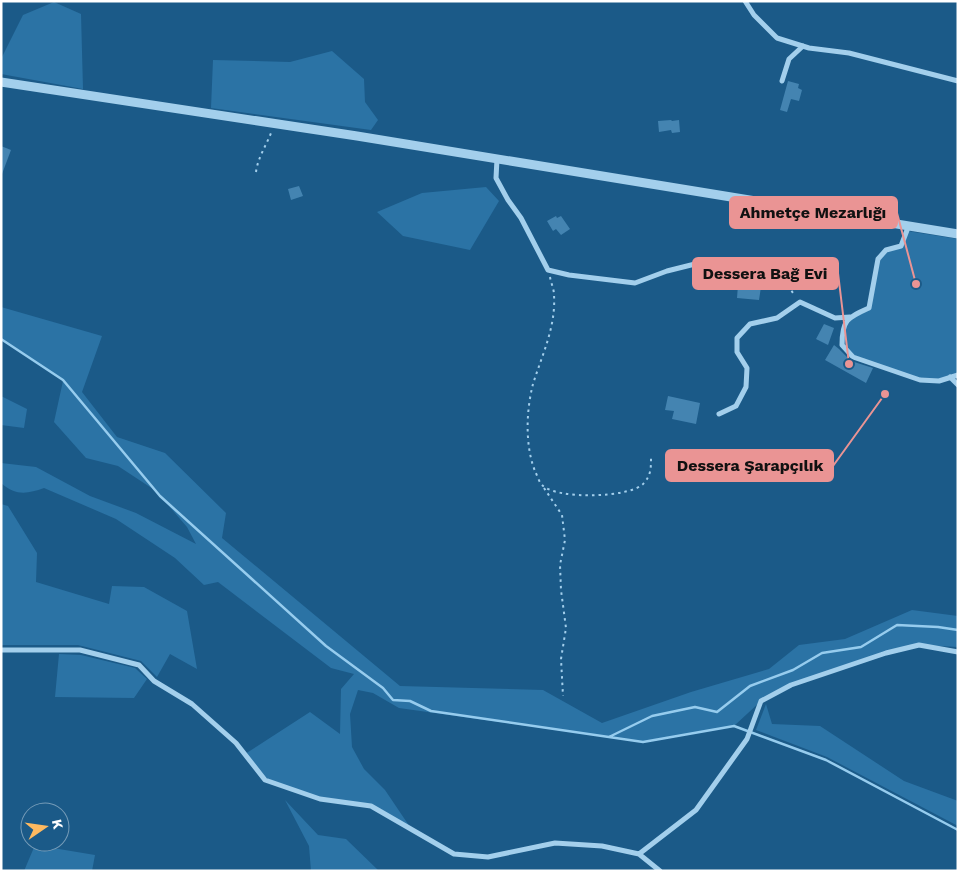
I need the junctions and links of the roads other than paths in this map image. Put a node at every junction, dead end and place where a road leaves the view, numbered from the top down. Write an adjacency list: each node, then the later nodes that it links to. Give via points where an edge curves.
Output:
1 (745, 1): 2 (street, via 776,38)
2 (803, 46): 3 (street, via 789,60); 4 (street, via 849,53)
3 (782, 81)
4 (958, 81)
5 (1, 82): 6 (street)
6 (497, 158): 7 (street); 9 (street, via 496,178 548,270 634,283)
7 (909, 226): 8 (street); 10 (street, via 901,246 886,250 878,260 869,308)
8 (958, 234)
9 (695, 264)
10 (850, 317): 12 (street, via 842,330 842,345 852,357 920,380 939,382); 14 (street, via 835,318 800,302 777,318 750,324 737,338 737,352 747,368 746,387 736,406)
11 (958, 375): 12 (street)
12 (950, 378): 13 (street)
13 (958, 385)
14 (719, 414)
15 (1, 650): 17 (street, via 80,650 139,665 154,681 192,704 236,743 266,780 320,799 371,806 454,854 488,856 555,843 602,846)
16 (958, 652): 17 (street, via 919,645 886,652 791,685 761,701 747,739 696,810)
17 (639, 854): 18 (street)
18 (660, 871)

